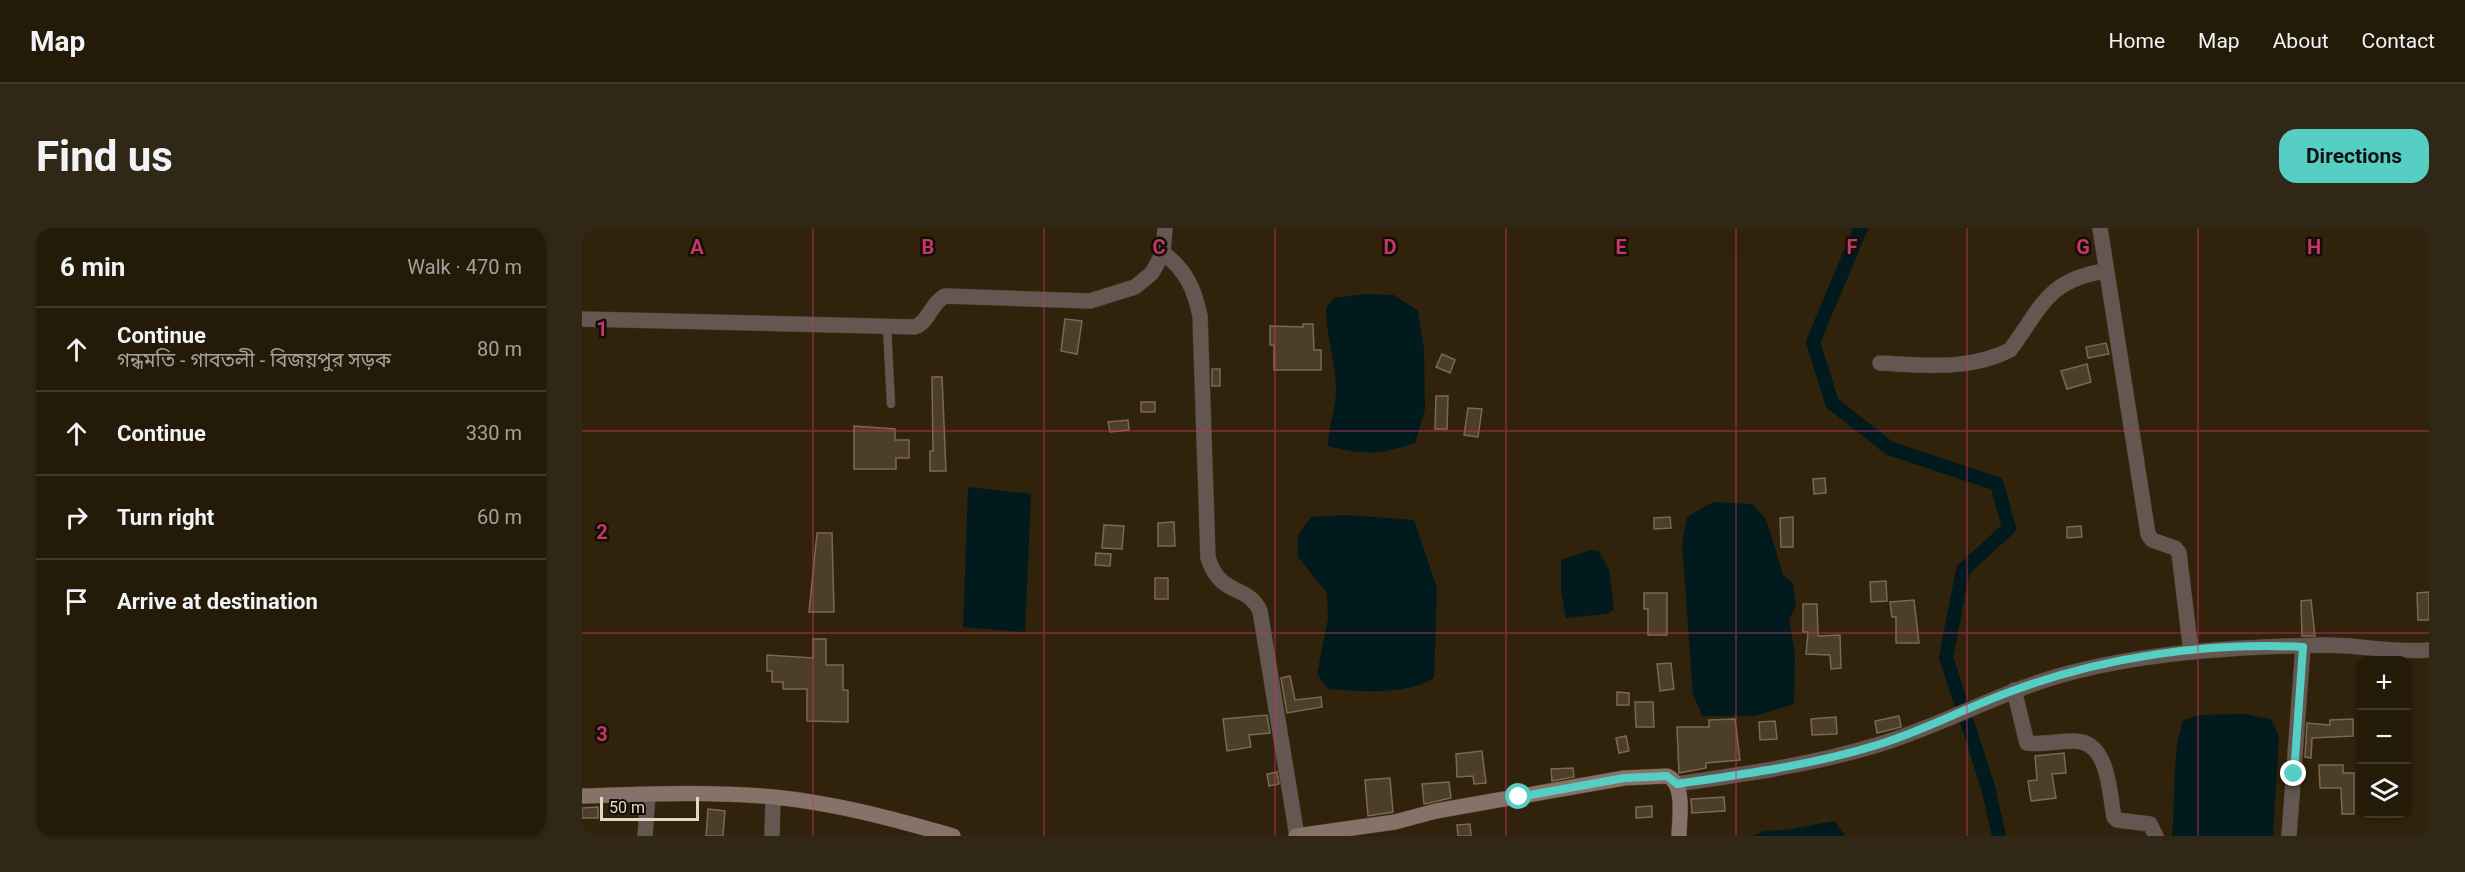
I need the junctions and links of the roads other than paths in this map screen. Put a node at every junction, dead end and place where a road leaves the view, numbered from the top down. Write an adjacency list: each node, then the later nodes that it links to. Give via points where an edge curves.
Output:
1 (1165, 228): 3 (street)
2 (2100, 228): 4 (street)
3 (1163, 253): 6 (street, via 1152,273 1135,287 1090,301 945,296 938,299 920,325); 20 (street, via 1191,281 1200,316 1208,558 1220,582 1256,601 1260,611)
4 (2105, 271): 7 (street, via 2073,278 2049,293 2010,350 2002,354 1981,362 1948,366); 11 (street, via 2148,534 2152,540 2179,553)
5 (582, 318): 6 (street)
6 (887, 327): 8 (lane)
7 (1880, 363)
8 (891, 404)
9 (2303, 647): 10 (street); 11 (street, via 2236,646); 23 (street)
10 (2429, 650)
11 (2191, 652): 12 (street, via 2072,672)
12 (2006, 693): 13 (street, via 1878,745 1787,767); 22 (street, via 2027,743 2076,740 2093,746 2103,761 2114,817 2150,824)
13 (1677, 784): 20 (main road, via 1667,776 1624,778 1436,811 1395,822); 21 (main road)
14 (648, 794): 15 (main road); 16 (main road); 17 (street)
15 (582, 796)
16 (773, 797): 18 (street); 19 (main road, via 845,807)
17 (645, 836)
18 (772, 836)
19 (953, 836)
20 (1297, 836)
21 (1679, 836)
22 (2156, 836)
23 (2289, 836)

